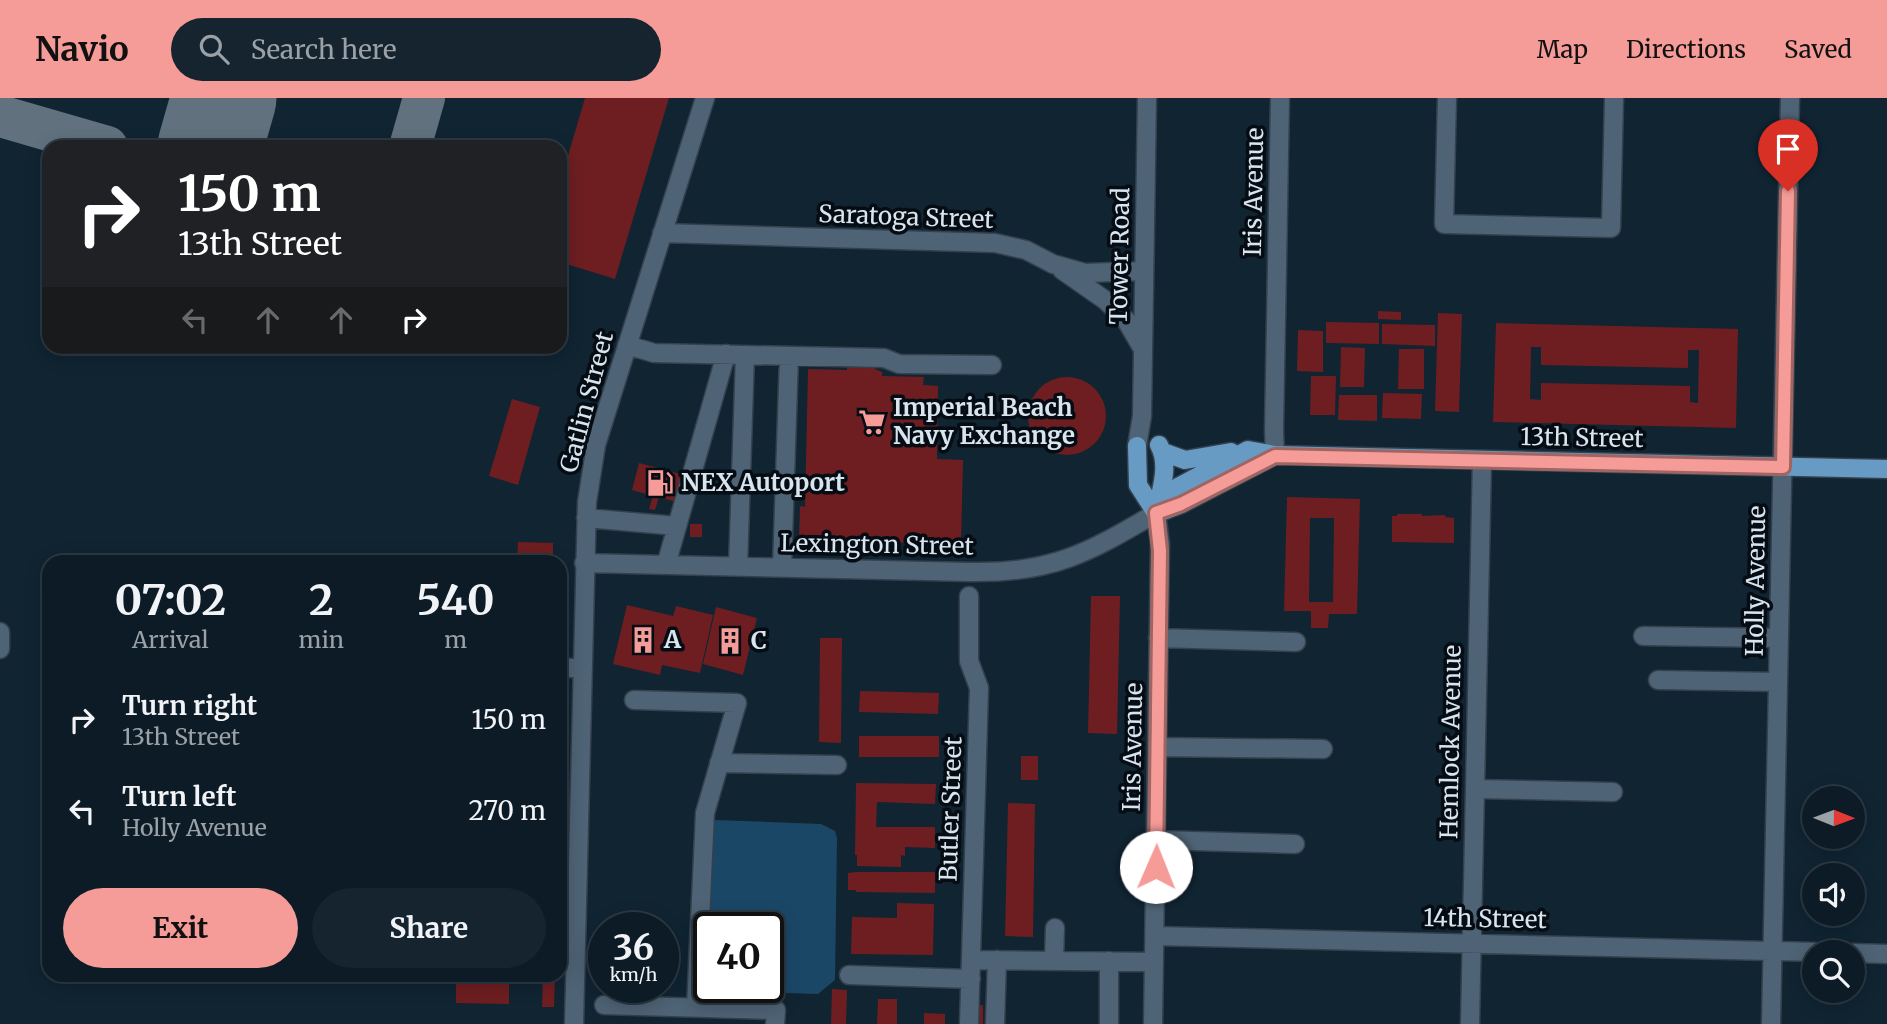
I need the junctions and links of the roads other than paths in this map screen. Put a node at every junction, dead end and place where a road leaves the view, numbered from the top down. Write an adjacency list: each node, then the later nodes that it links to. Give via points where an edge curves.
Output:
1 (705, 98): 7 (street, Gatlin Street)
2 (1147, 98): 9 (street, Tower Road)
3 (1280, 98): 20 (street, Iris Avenue)
4 (1447, 98): 5 (street, via 1444,224 1611,228)
5 (1614, 98)
6 (1790, 98): 22 (street, Holly Avenue)
7 (662, 233): 8 (street, Saratoga Street, via 995,243 1026,250); 10 (street, Gatlin Street)
8 (1053, 264): 9 (street, Saratoga Street, via 1085,273); 11 (street, via 1105,300 1126,320)
9 (1143, 271): 11 (street, Tower Road)
10 (627, 345): 12 (street, via 654,353); 25 (street, Gatlin Street, via 596,445)
11 (1143, 348): 16 (street, Tower Road)
12 (726, 354): 13 (street); 26 (street)
13 (745, 355): 14 (street); 29 (street)
14 (789, 356): 15 (street); 30 (street)
15 (992, 365)
16 (1142, 416): 17 (street, Tower Road); 18 (street)
17 (1137, 446): 24 (main road, Tower Road, via 1138,485)
18 (1161, 448): 19 (main road, via 1185,460); 24 (main road, via 1164,470)
19 (1248, 450): 20 (main road, 13th Street); 24 (main road, via 1178,487)
20 (1275, 456): 21 (main road, 13th Street); 24 (main road, 13th Street)
21 (1482, 460): 22 (main road, 13th Street); 47 (street, Hemlock Avenue)
22 (1783, 467): 23 (main road, 13th Street); 35 (street, Holly Avenue)
23 (1887, 469)
24 (1156, 513): 30 (street, Lexington Street, via 1081,555 1020,571); 34 (street, Iris Avenue, via 1160,544)
25 (586, 518): 26 (street); 27 (street, Gatlin Street)
26 (677, 526): 28 (street)
27 (584, 563): 28 (street, Lexington Street); 39 (street, Gatlin Street)
28 (666, 565): 29 (street, Lexington Street)
29 (738, 567): 30 (street, Lexington Street)
30 (782, 568)
31 (969, 596): 58 (street, Butler Street, via 969,661 979,688)
32 (0, 632): 37 (street)
33 (1643, 636): 35 (street)
34 (1158, 638): 36 (street); 43 (street, Iris Avenue)
35 (1779, 638): 41 (street, Holly Avenue)
36 (1296, 642)
37 (0, 649)
38 (567, 668): 39 (street)
39 (582, 668): 67 (street, Gatlin Street)
40 (1658, 680): 41 (street)
41 (1778, 682): 54 (street, Holly Avenue)
42 (634, 700): 45 (street, via 737,703)
43 (1157, 747): 44 (street); 49 (street, Iris Avenue)
44 (1323, 749)
45 (719, 763): 46 (street); 66 (street, via 705,813)
46 (837, 765)
47 (1475, 789): 48 (street); 53 (street, Hemlock Avenue)
48 (1613, 792)
49 (1157, 841): 50 (street); 52 (street, Iris Avenue)
50 (1295, 844)
51 (1055, 928): 60 (street)
52 (1155, 936): 53 (street, 14th Street); 62 (street, Iris Avenue)
53 (1471, 944): 54 (street, 14th Street); 73 (street, Hemlock Avenue)
54 (1772, 951): 55 (street, 14th Street); 74 (street, Holly Avenue)
55 (1802, 952)
56 (1865, 953): 57 (street)
57 (1887, 954)
58 (971, 960): 59 (street); 64 (street, Butler Street)
59 (997, 960): 60 (street); 70 (street)
60 (1054, 961): 61 (street)
61 (1109, 961): 62 (street); 71 (street)
62 (1154, 962): 72 (street, Iris Avenue)
63 (849, 975): 64 (street)
64 (971, 979): 69 (street, Butler Street)
65 (604, 1005): 66 (street)
66 (696, 1008): 68 (street, via 775,1010)
67 (574, 1024)
68 (775, 1024)
69 (969, 1024)
70 (995, 1024)
71 (1109, 1024)
72 (1153, 1024)
73 (1470, 1024)
74 (1770, 1024)

